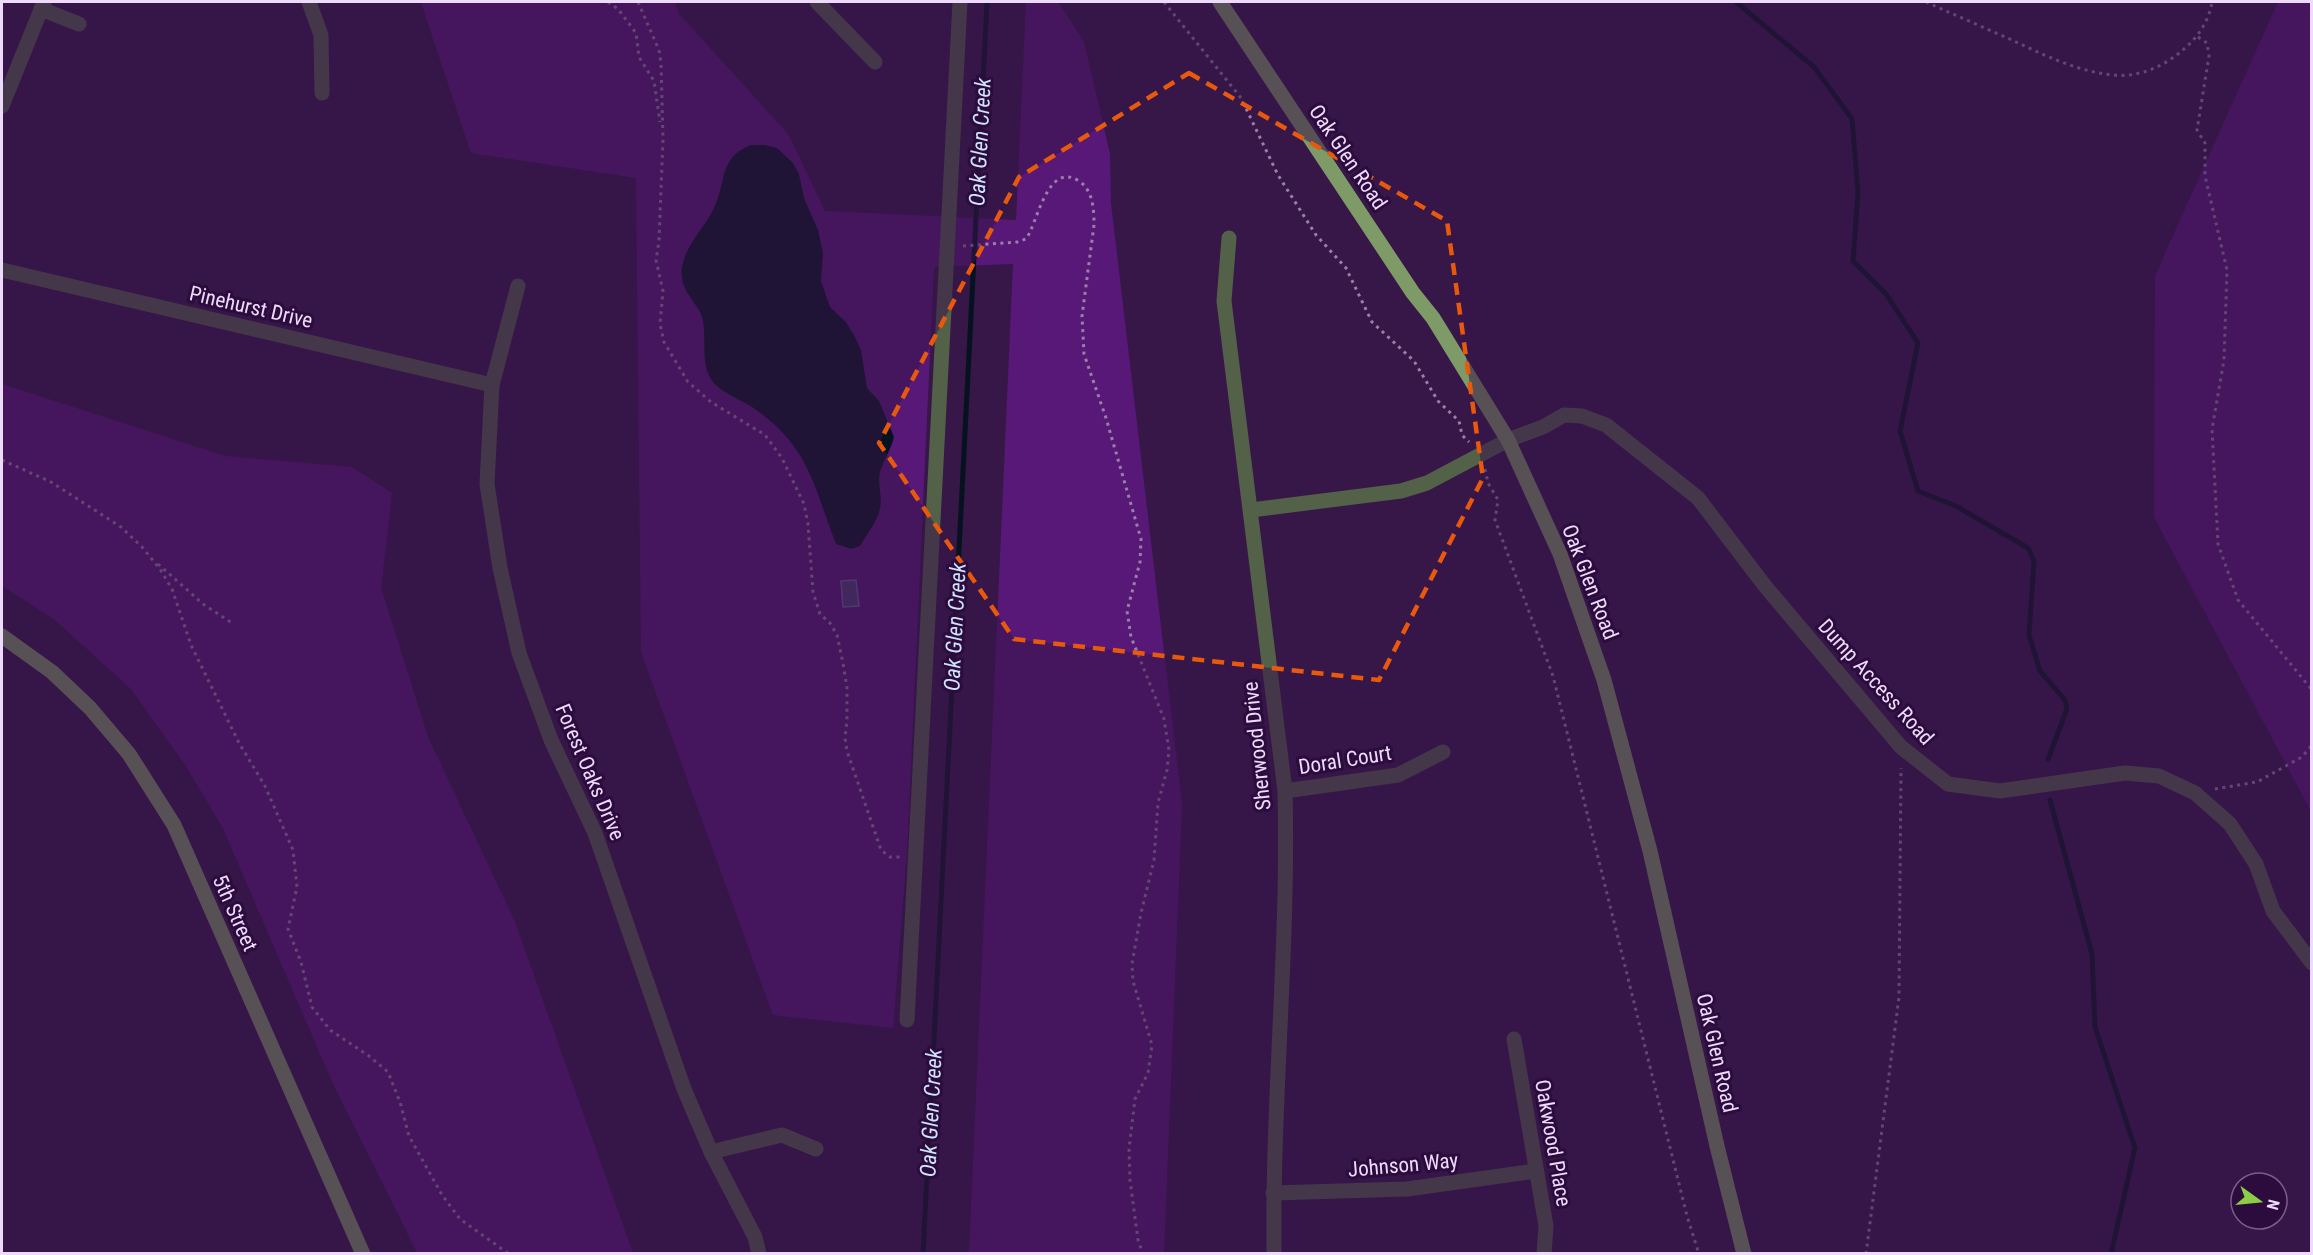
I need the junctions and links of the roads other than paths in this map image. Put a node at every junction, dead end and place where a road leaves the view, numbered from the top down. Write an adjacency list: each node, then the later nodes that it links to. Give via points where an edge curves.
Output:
1 (309, 2): 8 (street, via 321,35)
2 (817, 2): 7 (street)
3 (960, 2): 20 (street)
4 (1220, 2): 14 (main road, Oak Glen Road, via 1433,318)
5 (43, 5): 6 (street); 9 (street)
6 (79, 24)
7 (875, 62)
8 (322, 93)
9 (2, 106)
10 (1229, 238): 15 (street, Sherwood Drive, via 1224,301)
11 (2, 270): 13 (street, Pinehurst Drive)
12 (518, 286): 13 (street, Forest Oaks Drive)
13 (492, 385): 23 (street, Forest Oaks Drive, via 488,484 500,568 519,653 551,740 595,833 684,1089)
14 (1508, 440): 15 (street, Dump Access Road, via 1427,483 1401,491); 19 (street, Dump Access Road, via 1564,415 1582,416 1606,425 1698,498 1765,586 1901,747 1948,784 2000,791 2125,773 2159,776 2195,793 2230,825 2256,864 2272,911); 30 (main road, Oak Glen Road, via 1560,554 1604,680 1650,851)
15 (1251, 510): 18 (street, Sherwood Drive)
16 (2, 636): 26 (main road, 5th Street, via 52,672 90,708 129,754 174,825)
17 (1443, 752): 18 (street, Doral Court, via 1398,775)
18 (1285, 791): 25 (street, Sherwood Drive, via 1287,859)
19 (2312, 963)
20 (907, 1020)
21 (1514, 1039): 24 (street, Oakwood Place)
22 (816, 1149): 23 (street, via 782,1135)
23 (711, 1152): 27 (street, Forest Oaks Drive, via 755,1237)
24 (1536, 1171): 25 (street, Johnson Way, via 1407,1189); 29 (street, Oakwood Place, via 1546,1226)
25 (1273, 1193): 28 (street, Sherwood Drive)
26 (363, 1254)
27 (759, 1254)
28 (1274, 1254)
29 (1544, 1254)
30 (1744, 1254)

